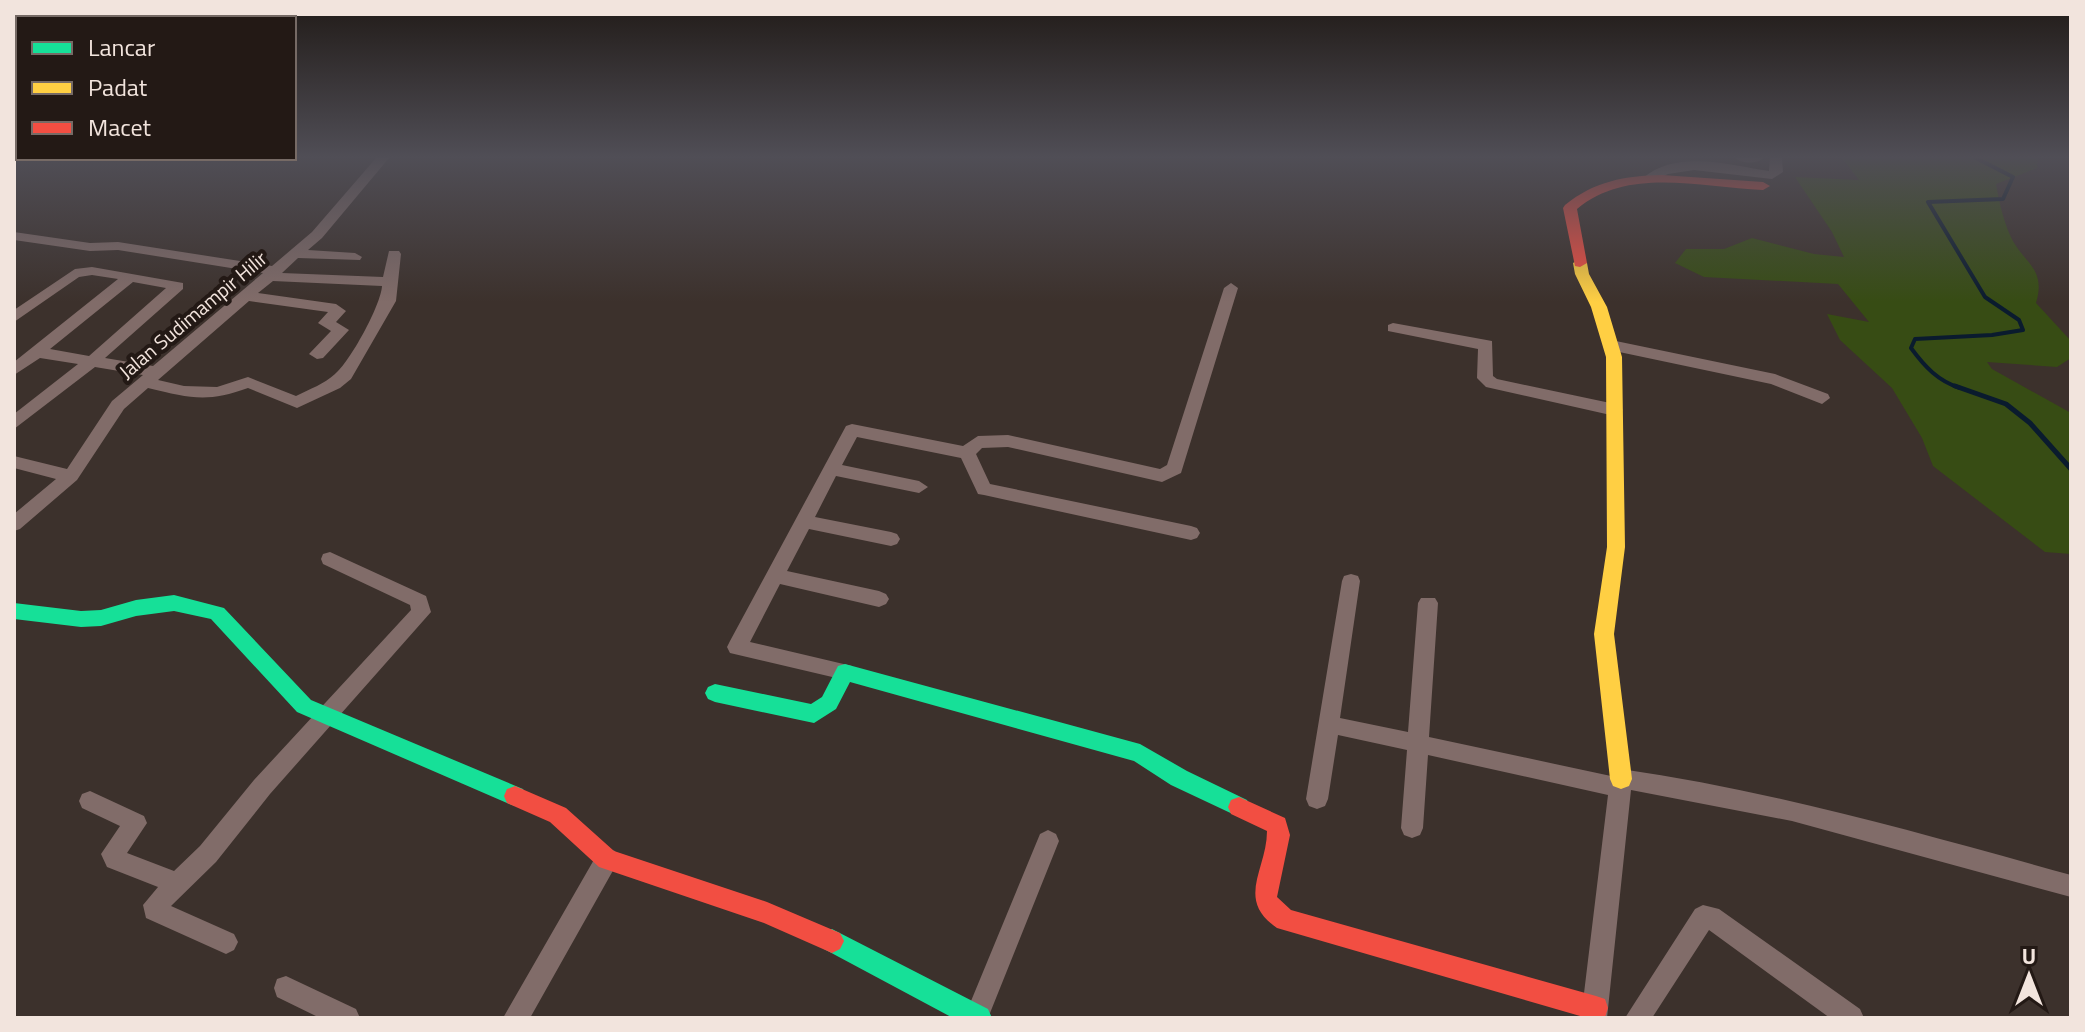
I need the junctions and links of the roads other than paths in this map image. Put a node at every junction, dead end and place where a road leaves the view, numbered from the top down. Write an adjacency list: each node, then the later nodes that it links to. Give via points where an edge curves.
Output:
1 (342, 206): 4 (street, Jalan Sudimampir Hilir)
2 (1572, 206): 14 (street, via 1582,274)
3 (14, 236): 7 (street, via 118,246)
4 (295, 254): 6 (street); 7 (street, Jalan Sudimampir Hilir)
5 (394, 254): 9 (street)
6 (355, 257)
7 (273, 273): 9 (street); 11 (street, Jalan Sudimampir Hilir)
8 (130, 277): 12 (street, via 75,273); 15 (street); 17 (street, via 178,286)
9 (390, 282): 19 (street, via 384,312 345,375 297,402 248,382 218,393 184,391)
10 (1231, 288): 23 (street, via 1175,469 1162,476 1142,473 1008,441 978,442)
11 (246, 296): 16 (street, via 336,309 326,323 341,330); 19 (street, Jalan Sudimampir Hilir)
12 (14, 317)
13 (1393, 328): 21 (street, via 1486,345 1485,378 1492,383)
14 (1611, 345): 20 (street, via 1775,379); 21 (street)
15 (37, 352): 17 (street); 18 (street)
16 (317, 354)
17 (90, 363): 19 (street); 22 (street)
18 (14, 370)
19 (150, 377): 26 (street, Jalan Sudimampir Hilir, via 118,405)
20 (1822, 398)
21 (1615, 410): 43 (street, via 1616,547 1604,634)
22 (14, 423)
23 (967, 453): 25 (street, via 852,430); 30 (street, via 984,489)
24 (14, 462): 26 (street)
25 (831, 469): 27 (street); 28 (street)
26 (71, 476): 29 (street, Jalan Sudimampir Hilir)
27 (919, 487)
28 (804, 521): 31 (street); 33 (street)
29 (14, 524)
30 (1191, 533)
31 (891, 539)
32 (330, 559): 40 (street, via 422,606)
33 (775, 576): 35 (street); 38 (street, via 737,647)
34 (1351, 581): 41 (street)
35 (879, 599)
36 (1428, 603): 42 (street)
37 (14, 611): 40 (street, via 101,618 174,603 217,613 304,706)
38 (845, 672): 39 (street, via 829,703 814,714); 53 (street, via 1140,753 1277,825 1265,898 1285,920)
39 (715, 693)
40 (328, 718): 48 (street, via 558,815); 49 (street)
41 (1328, 724): 42 (street); 44 (street)
42 (1417, 744): 43 (street); 46 (street)
43 (1621, 784): 50 (street, via 1707,790 1806,812); 53 (street)
44 (1317, 799)
45 (90, 801): 49 (street, via 136,823 112,854 115,859)
46 (1412, 828)
47 (1048, 841): 54 (street)
48 (602, 867): 54 (street, via 767,913 846,947); 57 (street)
49 (179, 884): 51 (street, via 154,910)
50 (2071, 886)
51 (226, 942)
52 (286, 988): 56 (street)
53 (1595, 1013)
54 (977, 1017)
55 (1846, 1017): 58 (street, via 1711,917 1703,917)
56 (347, 1018)
57 (516, 1018)
58 (1638, 1018)

